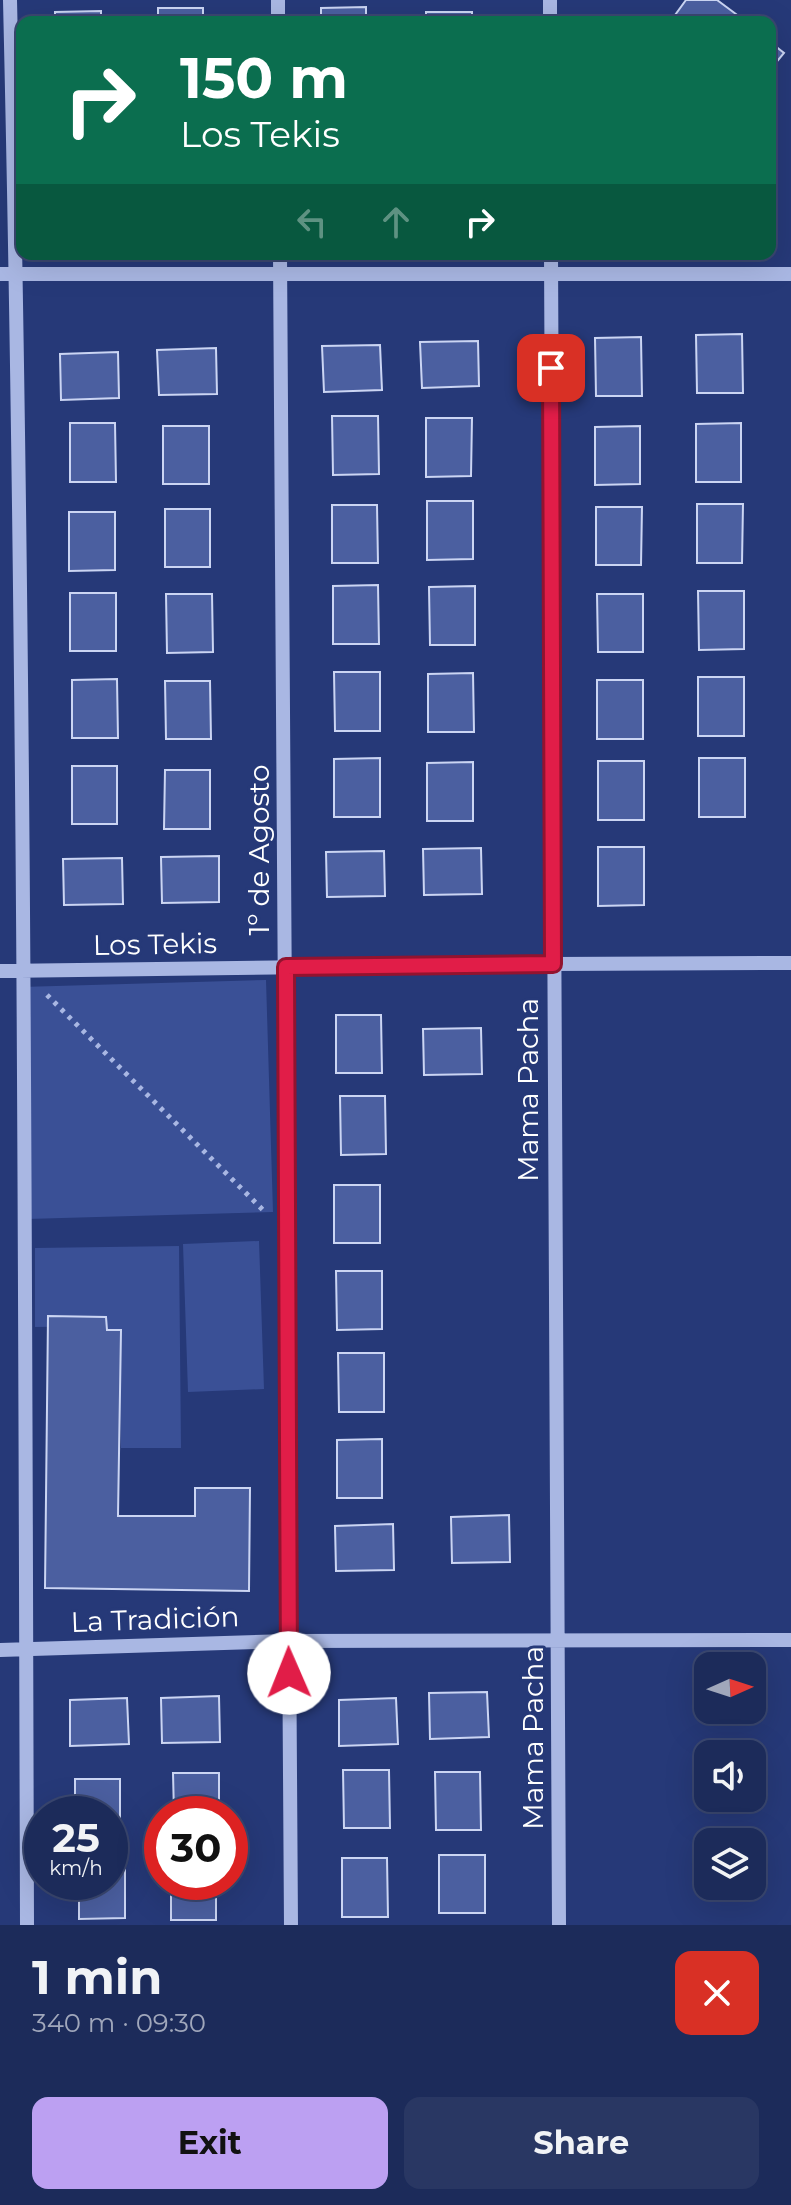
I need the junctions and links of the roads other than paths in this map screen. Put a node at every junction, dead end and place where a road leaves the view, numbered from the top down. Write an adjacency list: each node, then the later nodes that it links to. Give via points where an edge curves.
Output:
1 (10, 0): 5 (street)
2 (280, 260): 6 (street, 1º de Agosto)
3 (551, 260): 7 (street, Mama Pacha)
4 (0, 274): 5 (street)
5 (16, 274): 6 (street); 13 (street)
6 (280, 274): 7 (street); 11 (street, 1º de Agosto)
7 (551, 274): 8 (street); 10 (street, Mama Pacha)
8 (791, 274)
9 (791, 963): 10 (street, Los Tekis)
10 (553, 964): 11 (street, Los Tekis); 16 (street, Mama Pacha)
11 (286, 967): 13 (street, Los Tekis); 15 (street, 1º de Agosto)
12 (0, 971): 13 (street, Los Tekis)
13 (25, 972): 17 (street)
14 (791, 1640): 16 (street, La Tradición)
15 (288, 1641): 16 (street, La Tradición); 17 (street, La Tradición); 20 (street, 1º de Agosto)
16 (559, 1642): 21 (street, Mama Pacha)
17 (26, 1648): 18 (street, La Tradición); 19 (street)
18 (0, 1650)
19 (27, 1925)
20 (291, 1925)
21 (559, 1925)

